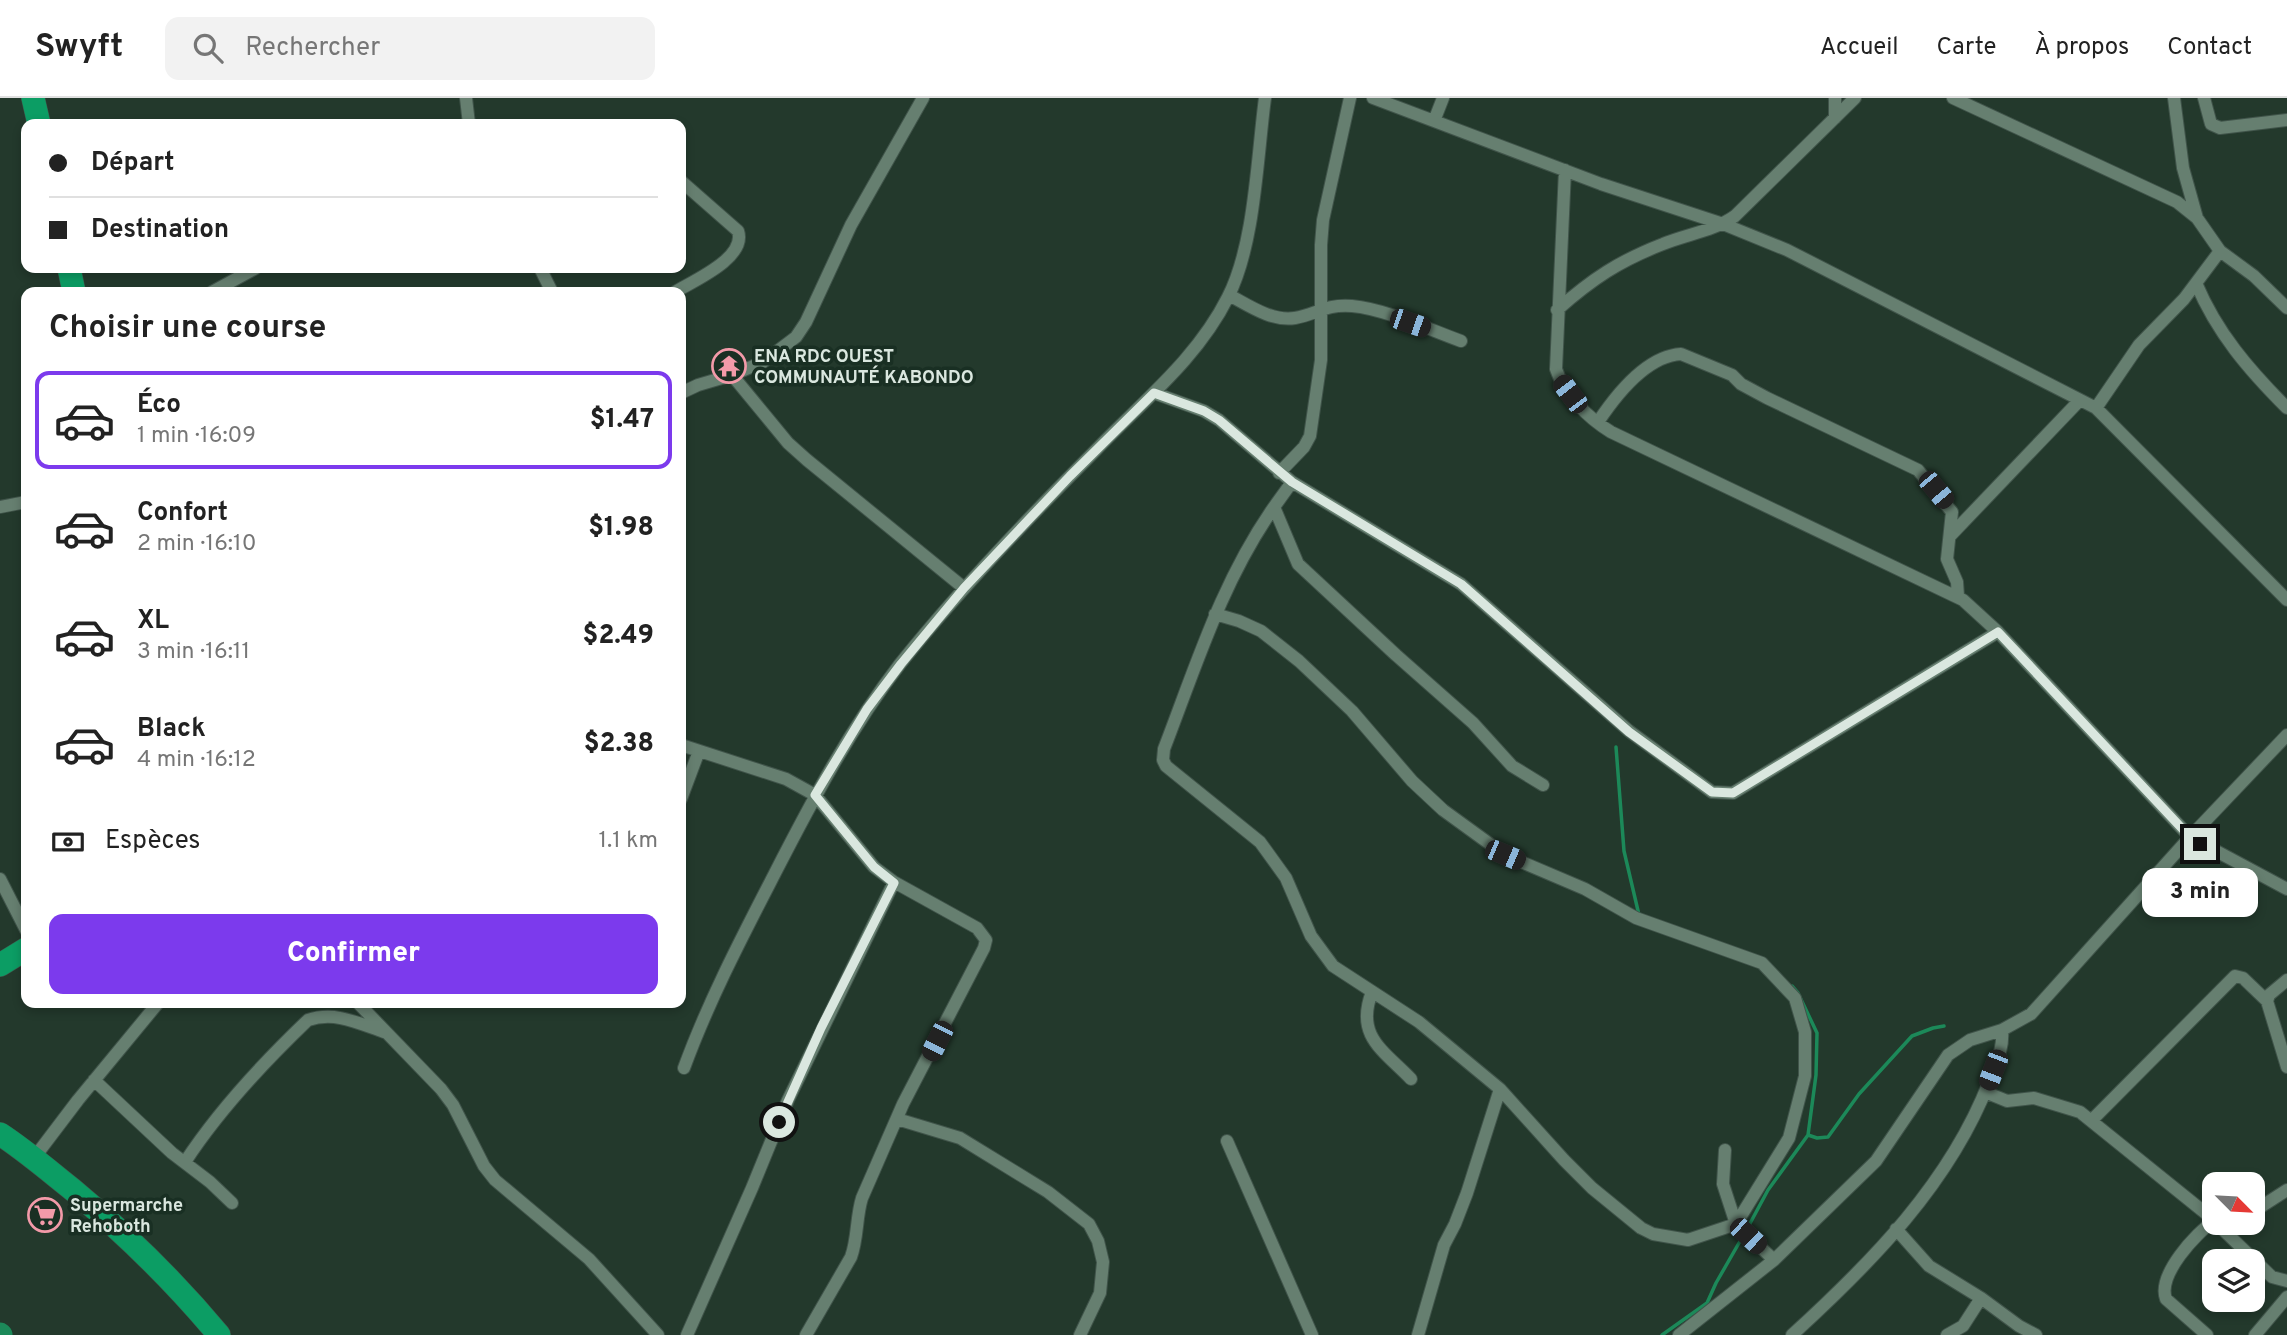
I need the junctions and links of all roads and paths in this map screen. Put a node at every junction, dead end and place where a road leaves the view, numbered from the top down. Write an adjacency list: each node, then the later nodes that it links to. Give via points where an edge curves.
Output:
1 (33, 98): 14 (highway)
2 (466, 98): 15 (street)
3 (923, 98): 32 (street, via 851,225 796,337 763,362)
4 (1265, 98): 27 (street, via 1247,245)
5 (1350, 98): 28 (street, via 1323,220)
6 (1373, 98): 17 (street)
7 (1443, 98): 17 (street)
8 (1835, 98): 13 (street)
9 (1855, 98): 13 (street)
10 (1953, 98): 20 (street, via 2177,202)
11 (2174, 98): 20 (street, via 2183,168)
12 (2204, 98): 16 (street, via 2211,124 2220,128)
13 (1835, 118): 21 (street)
14 (38, 119)
15 (468, 119)
16 (2287, 120)
17 (1434, 121): 18 (street)
18 (1565, 170): 21 (street); 30 (street)
19 (686, 185): 26 (street, via 738,231 740,238 723,263)
20 (2197, 218): 22 (street)
21 (1723, 224): 30 (street, via 1652,248 1604,272); 35 (street, via 1807,261)
22 (2220, 251): 24 (street); 29 (street)
23 (247, 273): 25 (street)
24 (2196, 283): 36 (street, via 2139,345); 37 (street, via 2211,317 2235,352)
25 (221, 287)
26 (683, 287)
27 (1229, 295): 28 (street, via 1285,319); 34 (street, via 1203,340)
28 (1321, 308): 31 (street, via 1371,309); 39 (street, via 1321,360 1310,436)
29 (2287, 308)
30 (1557, 310): 38 (street, via 1556,369 1580,406)
31 (1461, 341)
32 (733, 375): 33 (street); 45 (street, via 788,443)
33 (686, 391)
34 (1154, 393): 39 (street, via 1219,420); 45 (street)
35 (2080, 400): 36 (street); 44 (street)
36 (2096, 408): 47 (street)
37 (2287, 408)
38 (1598, 422): 44 (street, via 1617,394 1644,370 1681,354 1732,375 1767,398 1918,470 1950,508); 46 (street)
39 (1279, 473): 40 (street)
40 (1292, 482): 42 (street); 49 (street, via 1461,584 1629,732 1712,792 1733,793)
41 (21, 503): 43 (street)
42 (1274, 507): 48 (street); 53 (street, via 1298,564 1473,723 1511,766)
43 (0, 508)
44 (1951, 535): 46 (street, via 1947,559)
45 (964, 588): 55 (street, via 867,709)
46 (1958, 596): 49 (street)
47 (2287, 600)
48 (1215, 614): 64 (street, via 1163,760 1259,842 1286,878 1306,926 1329,962); 88 (street, via 1261,631 1299,661 1352,711 1412,781 1505,855 1585,889 1636,918 1762,963 1795,998 1805,1032 1802,1089 1789,1138)
49 (1998, 632): 56 (street)
50 (2287, 735): 56 (street)
51 (686, 747): 52 (street)
52 (699, 751): 54 (street); 55 (street, via 786,779)
53 (1543, 785)
54 (686, 786)
55 (815, 795): 58 (street, via 874,867); 71 (street, via 731,958)
56 (2190, 837): 59 (street); 68 (street, via 2031,1014)
57 (0, 879): 60 (street)
58 (894, 883): 76 (street, via 977,928 986,940); 98 (street, via 788,1100)
59 (2287, 889)
60 (21, 920)
61 (21, 952): 62 (highway)
62 (2, 965)
63 (2287, 980): 65 (street)
64 (1372, 992): 72 (street, via 1365,1020 1371,1037); 74 (street, via 1419,1021)
65 (2267, 1001): 70 (street); 77 (street, via 2235,976)
66 (154, 1008): 73 (street)
67 (363, 1008): 69 (street)
68 (2001, 1030): 75 (street, via 2002,1049); 92 (street, via 1970,1040 1948,1055 1876,1161)
69 (386, 1033): 83 (street, via 336,1015 308,1020 231,1100); 97 (street, via 453,1105 495,1180 589,1259)
70 (2287, 1067)
71 (684, 1068)
72 (1411, 1079)
73 (94, 1080): 82 (street); 83 (street)
74 (1500, 1089): 88 (street, via 1563,1160 1641,1228 1688,1240); 102 (street, via 1467,1193 1444,1245)
75 (1985, 1092): 77 (street, via 2007,1101 2034,1098); 89 (street, via 1957,1150)
76 (897, 1119): 99 (street, via 858,1210 855,1248); 100 (street, via 960,1138 1048,1192 1089,1224 1103,1262 1100,1293)
77 (2092, 1120): 87 (street)
78 (0, 1121): 79 (highway)
79 (6, 1138): 82 (highway)
80 (1227, 1140): 101 (street)
81 (1725, 1150): 88 (street, via 1723,1184)
82 (34, 1158): 96 (highway, via 138,1246)
83 (185, 1162): 85 (street)
84 (2287, 1190): 86 (street)
85 (232, 1203)
86 (2265, 1204)
87 (2202, 1211)
88 (1741, 1229): 92 (street)
89 (1896, 1229): 95 (street, via 1929,1266); 104 (street)
90 (2202, 1232): 107 (street, via 2188,1245 2163,1291 2166,1299)
91 (2230, 1236): 93 (street, via 2272,1277)
92 (1774, 1260): 103 (street)
93 (2287, 1281)
94 (2287, 1297): 108 (street)
95 (1981, 1298): 105 (street, via 1963,1326); 106 (street)
96 (219, 1335)
97 (658, 1335)
98 (687, 1335)
99 (806, 1335)
100 (1080, 1335)
101 (1312, 1335)
102 (1418, 1335)
103 (1679, 1335)
104 (1792, 1335)
105 (1947, 1335)
106 (2036, 1335)
107 (2207, 1335)
108 (2255, 1335)

